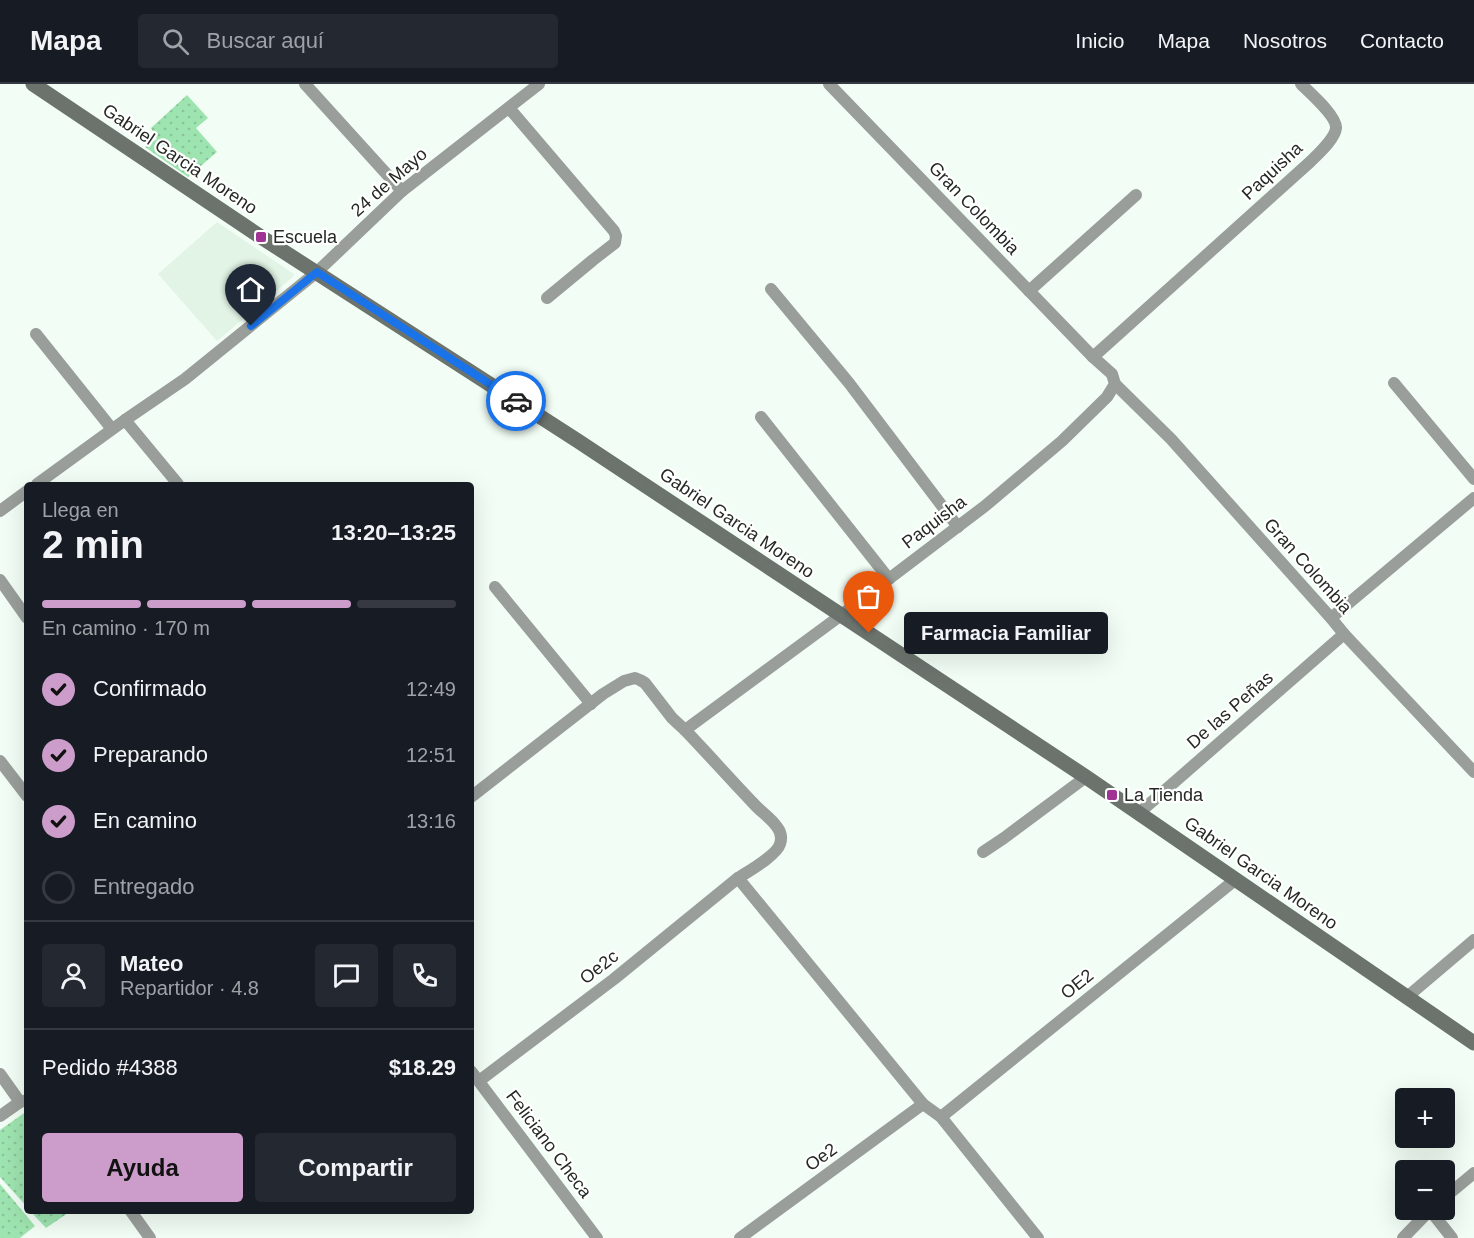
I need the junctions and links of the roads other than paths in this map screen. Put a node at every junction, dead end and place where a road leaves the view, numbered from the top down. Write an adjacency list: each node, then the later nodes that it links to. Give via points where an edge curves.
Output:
1 (33, 84): 9 (street, Gabriel Garcia Moreno)
2 (305, 84): 7 (street)
3 (539, 84): 6 (street, 24 de Mayo)
4 (829, 84): 11 (street, Gran Colombia)
5 (1301, 84): 14 (street, Paquisha, via 1335,122 1331,140)
6 (509, 108): 7 (street, 24 de Mayo); 12 (street, via 616,236 615,243)
7 (402, 191): 9 (street, 24 de Mayo)
8 (1136, 195): 11 (street)
9 (317, 272): 18 (street, 24 de Mayo, via 185,379); 31 (street, Gabriel Garcia Moreno)
10 (771, 289): 26 (street, via 856,392)
11 (1029, 291): 14 (street, Gran Colombia)
12 (547, 298)
13 (36, 334): 19 (street)
14 (1093, 357): 16 (street, via 1112,374)
15 (1394, 383): 20 (street)
16 (1114, 384): 26 (street, Paquisha, via 1107,397 1062,441); 32 (street, Gran Colombia, via 1171,439)
17 (761, 417): 27 (street)
18 (125, 420): 19 (street, 24 de Mayo); 22 (street)
19 (112, 429): 21 (street, 24 de Mayo)
20 (1474, 479)
21 (40, 482)
22 (176, 482)
23 (24, 493): 25 (street)
24 (1474, 498): 32 (street)
25 (0, 511)
26 (958, 527): 27 (street, Paquisha)
27 (889, 579): 31 (street, Paquisha)
28 (0, 580): 30 (street)
29 (495, 587): 34 (street)
30 (24, 614)
31 (840, 616): 35 (street, Paquisha); 38 (street, Gabriel Garcia Moreno)
32 (1331, 618): 33 (street, Gran Colombia)
33 (1344, 633): 37 (street, Gran Colombia); 41 (street, De las Peñas)
34 (591, 704): 35 (street, via 624,681 635,678 645,683); 40 (street)
35 (685, 730): 43 (street, Oe2c, via 779,830 778,850)
36 (0, 761): 39 (street)
37 (1474, 772)
38 (1086, 777): 41 (street, Gabriel Garcia Moreno); 42 (street)
39 (24, 792)
40 (474, 795)
41 (1139, 813): 44 (street, Gabriel Garcia Moreno)
42 (983, 852)
43 (738, 878): 49 (street, Oe2c, via 614,979); 52 (street)
44 (1235, 880): 46 (street, Gabriel Garcia Moreno); 54 (street, OE2)
45 (1474, 940): 46 (street)
46 (1407, 997): 47 (street, Gabriel Garcia Moreno)
47 (1474, 1043)
48 (0, 1074): 51 (street)
49 (474, 1074)
50 (474, 1076): 61 (street, Feliciano Checa)
51 (23, 1101): 53 (street)
52 (923, 1104): 54 (street); 62 (street, Oe2)
53 (0, 1116)
54 (941, 1117): 63 (street)
55 (1474, 1173): 56 (street)
56 (1455, 1189)
57 (133, 1214): 60 (street)
58 (1420, 1220): 64 (street)
59 (1438, 1220): 65 (street)
60 (150, 1238)
61 (597, 1238)
62 (740, 1238)
63 (1038, 1238)
64 (1403, 1238)
65 (1452, 1238)

